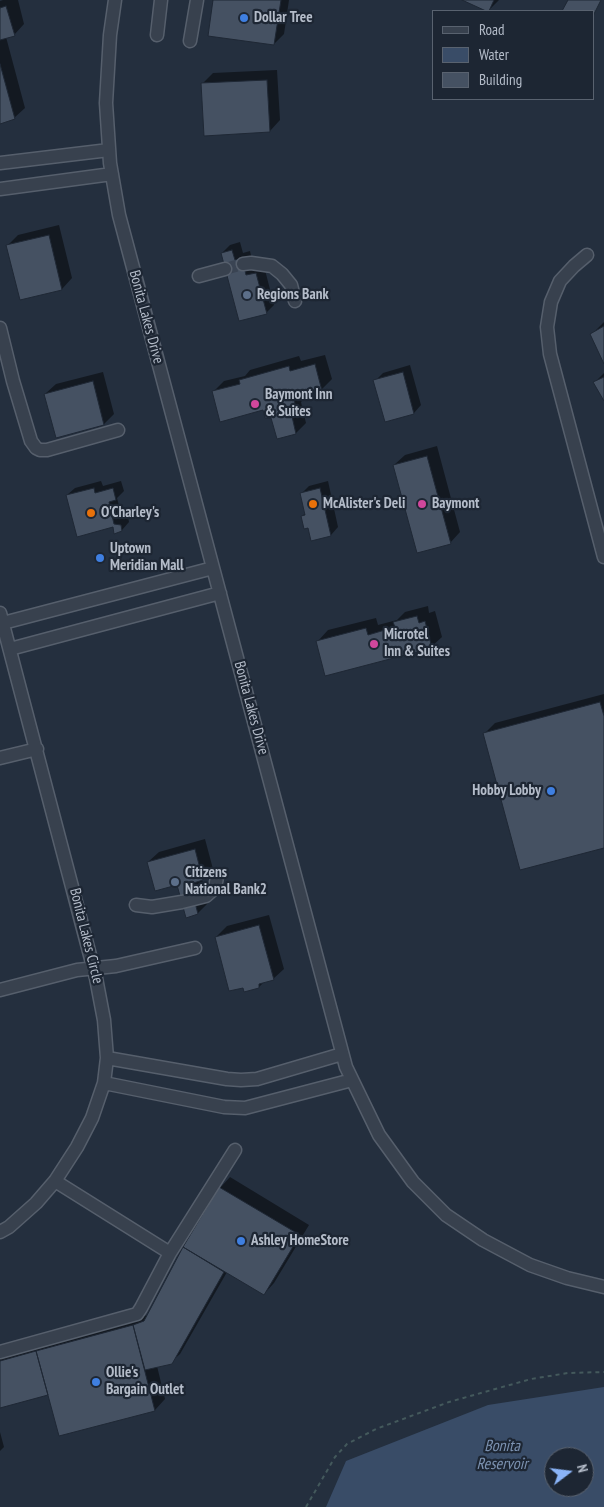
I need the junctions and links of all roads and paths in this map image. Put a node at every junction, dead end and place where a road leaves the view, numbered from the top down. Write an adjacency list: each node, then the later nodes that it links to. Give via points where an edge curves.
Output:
1 (115, 0): 6 (street, Bonita Lakes Drive, via 106,103)
2 (161, 0): 4 (street)
3 (197, 0): 5 (street)
4 (157, 34)
5 (190, 41)
6 (109, 150): 7 (street); 8 (street, Bonita Lakes Drive)
7 (0, 163)
8 (112, 174): 9 (street); 18 (street, Bonita Lakes Drive, via 121,224)
9 (0, 189)
10 (588, 255): 17 (street, via 560,281 551,302 547,327 550,354)
11 (243, 264): 14 (street, via 272,266 291,285)
12 (225, 269): 13 (street)
13 (198, 276)
14 (295, 301)
15 (0, 328): 16 (street, via 13,382 36,448 48,450)
16 (118, 430)
17 (604, 557)
18 (213, 568): 19 (street, Bonita Lakes Drive); 20 (street)
19 (220, 592): 21 (street); 29 (street, Bonita Lakes Drive)
20 (1, 618): 21 (street, Bonita Lakes Circle)
21 (10, 649): 22 (street, Bonita Lakes Circle)
22 (36, 748): 23 (street); 27 (street, Bonita Lakes Circle)
23 (0, 758)
24 (217, 877): 25 (street, via 215,888 206,896 152,907)
25 (136, 905)
26 (194, 948): 27 (street)
27 (94, 968): 28 (street); 30 (street, Bonita Lakes Circle)
28 (0, 990)
29 (342, 1054): 30 (street, via 257,1079 241,1080); 31 (street, Bonita Lakes Drive)
30 (107, 1058): 32 (street, Bonita Lakes Circle)
31 (352, 1080): 32 (street, via 245,1108 224,1108); 37 (street, Bonita Lakes Drive, via 378,1136 413,1182 446,1214 483,1240 530,1265)
32 (104, 1083): 34 (street, Bonita Lakes Circle, via 92,1118)
33 (235, 1150): 36 (street)
34 (55, 1181): 35 (street, Bonita Lakes Circle, via 36,1203); 36 (street)
35 (0, 1232)
36 (170, 1253): 38 (street, via 137,1314)
37 (604, 1287)
38 (0, 1352)
39 (604, 1372): 40 (path, via 531,1379 449,1402 376,1428 347,1444 335,1457)
40 (306, 1507)

